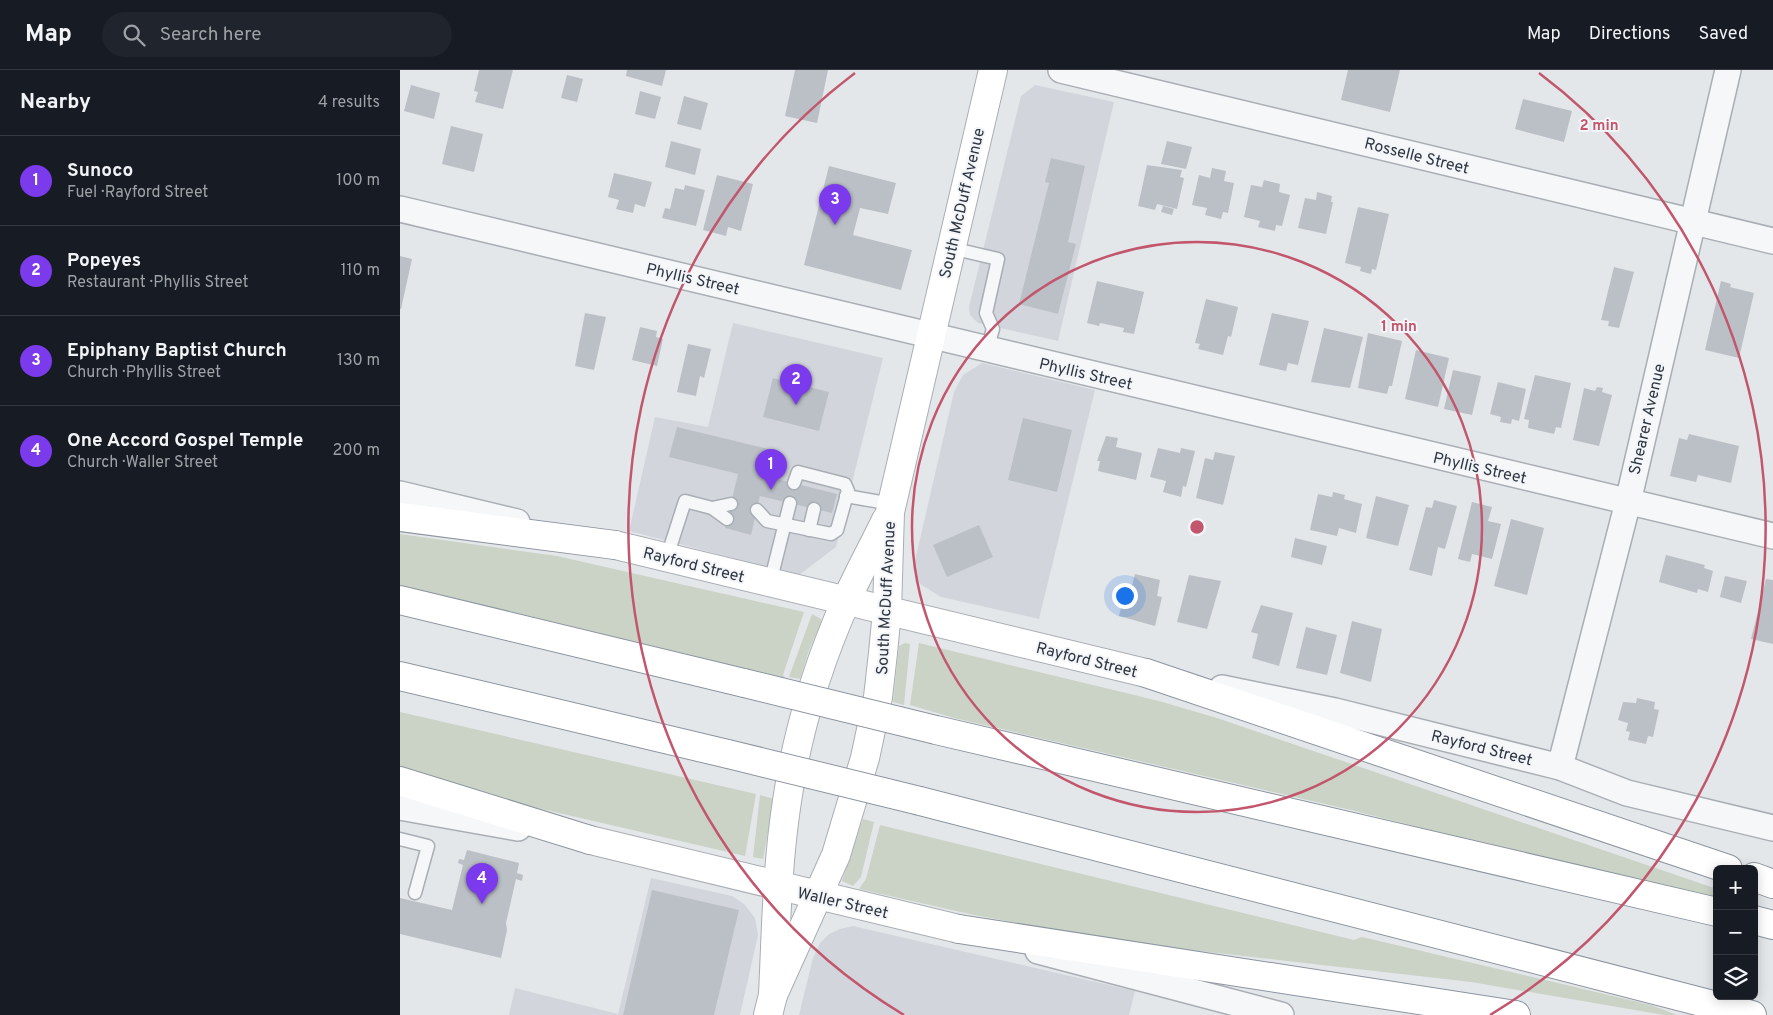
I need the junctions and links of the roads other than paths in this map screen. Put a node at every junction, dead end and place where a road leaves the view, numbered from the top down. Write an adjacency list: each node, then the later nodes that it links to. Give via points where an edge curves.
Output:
1 (993, 70): 7 (main road, South McDuff Avenue)
2 (1061, 70): 5 (street, Rosselle Street)
3 (1728, 70): 5 (street, Shearer Avenue)
4 (400, 209): 8 (street, Phyllis Street)
5 (1691, 221): 6 (street, Rosselle Street); 13 (street, Shearer Avenue)
6 (1773, 241)
7 (951, 248): 8 (main road, South McDuff Avenue); 9 (lane, via 998,259 986,313 992,329)
8 (930, 335): 9 (street, Phyllis Street); 17 (main road, South McDuff Avenue)
9 (987, 349): 13 (street, Phyllis Street)
10 (794, 483): 12 (lane, via 798,472 821,484 845,484)
11 (400, 494): 27 (street, Rayford Street)
12 (846, 496): 17 (lane); 25 (lane, via 837,530 831,534)
13 (1628, 502): 26 (street, Phyllis Street); 35 (street, Shearer Avenue)
14 (790, 503): 23 (lane)
15 (731, 504): 16 (lane)
16 (712, 508): 21 (lane); 28 (lane, via 685,501)
17 (891, 508): 31 (main road, South McDuff Avenue); 32 (main road, South McDuff Avenue)
18 (814, 509): 25 (lane)
19 (757, 510): 22 (lane)
20 (400, 517): 27 (main road)
21 (727, 519)
22 (767, 521): 23 (lane); 24 (lane)
23 (786, 524): 25 (lane); 29 (lane)
24 (753, 525)
25 (809, 530)
26 (1773, 536)
27 (615, 545): 28 (main road, Rayford Street)
28 (667, 557): 29 (main road, Rayford Street)
29 (770, 583): 31 (main road, Rayford Street)
30 (400, 600): 47 (main road, bridge, via 936,730)
31 (846, 601): 32 (main road, Rayford Street); 44 (main road, South McDuff Avenue, via 815,684 799,741 787,800)
32 (887, 611): 33 (main road, Rayford Street); 46 (main road, South McDuff Avenue, via 878,697 865,758 850,815)
33 (1146, 673): 35 (street, Rayford Street, via 1335,711); 41 (main road)
34 (400, 676): 54 (main road, bridge, via 920,801)
35 (1560, 767): 38 (street, Rayford Street, via 1627,793)
36 (400, 781): 40 (main road)
37 (400, 807): 40 (street, Waller Street)
38 (1773, 828)
39 (400, 839): 45 (lane, via 428,846)
40 (590, 840): 44 (main road, Waller Street)
41 (1716, 865)
42 (1758, 879): 43 (main road)
43 (1773, 884)
44 (778, 886): 46 (main road, Waller Street); 51 (main road, South McDuff Avenue)
45 (415, 893)
46 (819, 896): 50 (main road, Waller Street); 51 (main road, South McDuff Avenue)
47 (1713, 911)
48 (1758, 921): 49 (main road)
49 (1773, 925)
50 (959, 929): 52 (street, Waller Street); 53 (main road)
51 (770, 1005)
52 (1281, 1015)
53 (1516, 1015)
54 (1752, 1015)

